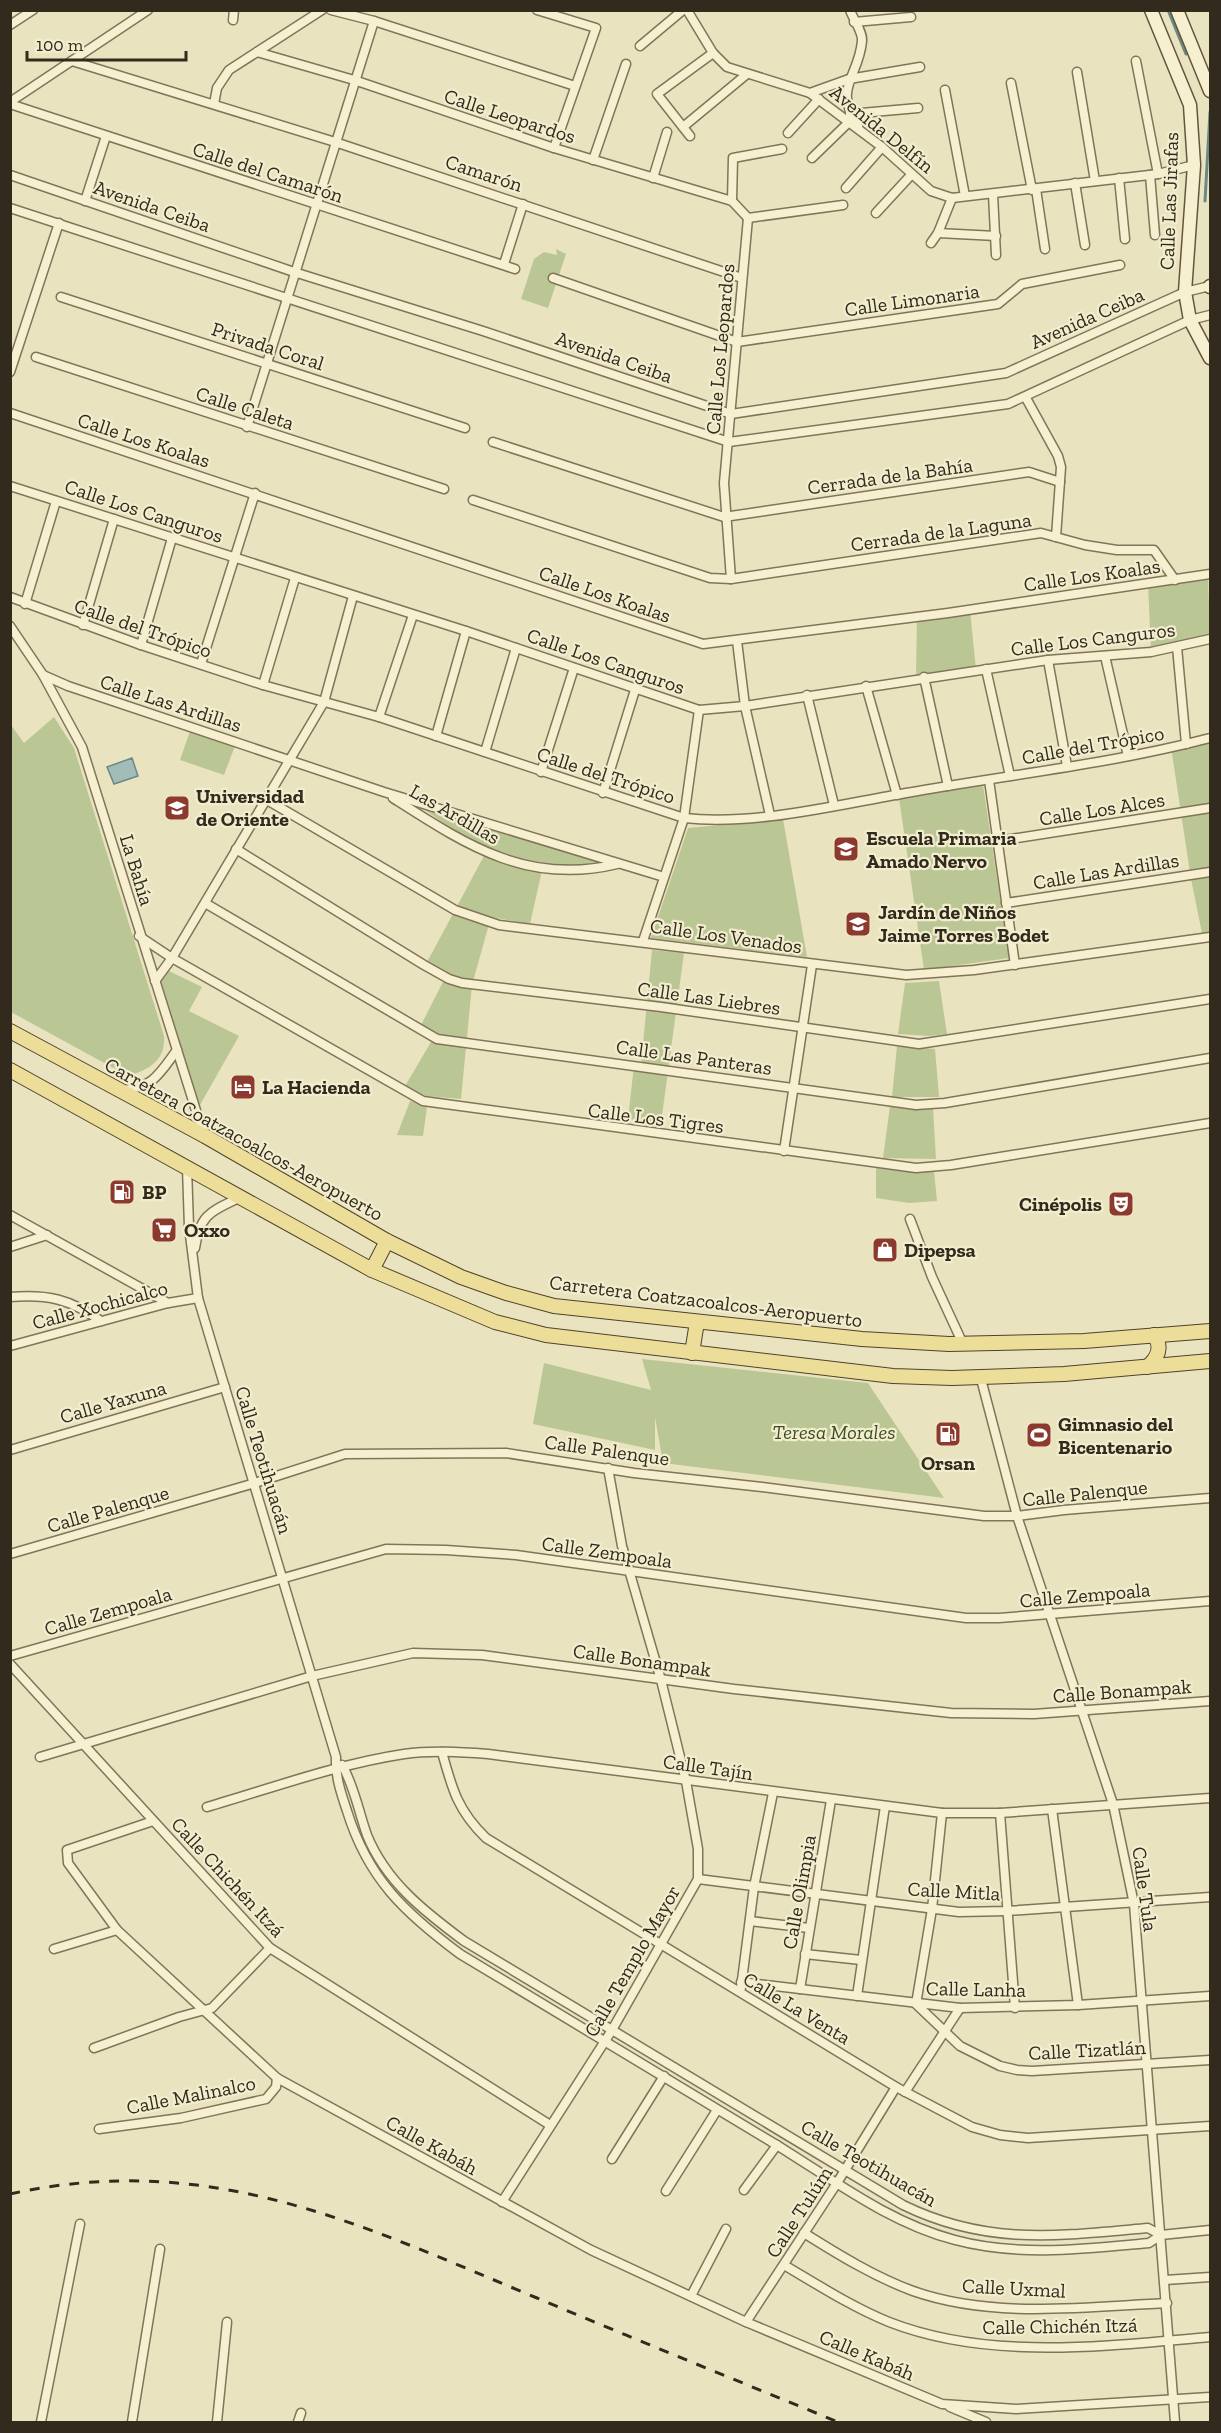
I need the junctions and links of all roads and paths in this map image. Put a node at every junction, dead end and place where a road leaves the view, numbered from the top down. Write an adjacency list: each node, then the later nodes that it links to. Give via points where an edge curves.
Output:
1 (33, 10): 13 (street)
2 (148, 10): 17 (street, Calle del Camarón)
3 (322, 10): 15 (street)
4 (331, 10): 11 (street)
5 (537, 10): 26 (street, via 596,28)
6 (685, 10): 14 (street); 16 (street, Avenida Delfín)
7 (850, 10): 12 (street)
8 (1151, 10): 46 (main road, Calle Las Jirafas, via 1190,105)
9 (1177, 10): 28 (main road)
10 (911, 17): 12 (street)
11 (374, 21): 24 (street); 26 (street)
12 (855, 22): 23 (street, via 862,43)
13 (10, 25)
14 (640, 46)
15 (257, 52): 24 (street, Calle Leopardos); 32 (street, via 223,77)
16 (713, 53): 22 (street, Avenida Delfín, via 727,67); 35 (street, via 657,94)
17 (72, 61): 31 (street, Calle del Camarón); 32 (street, Camarón)
18 (1136, 62): 48 (street)
19 (626, 64): 45 (street)
20 (920, 67): 23 (street)
21 (1077, 72): 52 (street)
22 (747, 74): 29 (street, Avenida Delfín); 35 (street)
23 (849, 79): 29 (street); 34 (street)
24 (354, 80): 40 (street); 42 (street, Calle Leopardos)
25 (1011, 83): 55 (street)
26 (575, 87): 42 (street)
27 (945, 90): 57 (street)
28 (1210, 91)
29 (810, 93): 30 (street, Avenida Delfín)
30 (819, 99): 34 (street, Avenida Delfín); 37 (street)
31 (10, 103): 38 (street, Calle del Camarón)
32 (214, 104): 40 (street, Camarón)
33 (918, 108): 34 (street)
34 (849, 118): 41 (street, Avenida Delfín); 44 (street)
35 (683, 127): 39 (street)
36 (667, 132): 50 (street)
37 (788, 133)
38 (106, 136): 59 (street); 62 (street, Calle del Camarón)
39 (690, 136)
40 (335, 142): 61 (street, Camarón); 62 (street)
41 (882, 147): 47 (street, Avenida Delfín); 54 (street)
42 (554, 148): 45 (street, Calle Leopardos)
43 (782, 149): 60 (street, via 734,157)
44 (812, 158)
45 (593, 160): 50 (street, Calle Leopardos)
46 (1194, 165): 48 (street); 83 (main road, Calle Las Jirafas)
47 (911, 174): 58 (street, Avenida Delfín, via 931,190); 65 (street)
48 (1154, 174): 51 (street); 69 (street)
49 (10, 175): 59 (street, Avenida Ceiba)
50 (653, 178): 60 (street, Calle Leopardos)
51 (1119, 178): 52 (street); 71 (street)
52 (1095, 181): 53 (street)
53 (1076, 183): 55 (street); 73 (street)
54 (846, 188)
55 (1034, 190): 56 (street); 74 (street)
56 (993, 194): 57 (street); 70 (street)
57 (965, 196): 58 (street)
58 (952, 198): 68 (street)
59 (85, 201): 79 (street, Avenida Ceiba)
60 (732, 201): 66 (street)
61 (523, 204): 76 (street); 81 (street, Camarón)
62 (315, 205): 76 (street, Calle del Camarón); 79 (street)
63 (843, 205): 66 (street)
64 (10, 208): 67 (street)
65 (876, 213)
66 (748, 218): 81 (street, Calle Los Leopardos)
67 (59, 224): 85 (street); 92 (street)
68 (938, 233): 70 (street); 72 (street)
69 (1155, 235)
70 (996, 236): 75 (street)
71 (1125, 239)
72 (931, 243)
73 (1085, 245)
74 (1045, 249)
75 (996, 255)
76 (504, 264): 78 (street, Calle del Camarón)
77 (1120, 265): 88 (street, Calle Limonaria, via 1022,284 998,304)
78 (515, 268)
79 (294, 272): 85 (street); 95 (street, Avenida Ceiba, via 483,330)
80 (553, 278): 88 (street)
81 (742, 278): 88 (street, Calle Los Leopardos)
82 (1210, 286): 83 (street, Avenida Ceiba)
83 (1185, 292): 87 (main road, Calle Las Jirafas); 95 (street, Avenida Ceiba, via 1006,373)
84 (61, 297): 91 (street, Privada Coral)
85 (286, 297): 91 (street); 99 (street)
86 (1210, 315): 87 (street)
87 (1190, 320): 90 (main road, Calle Las Jirafas); 93 (street)
88 (737, 342): 95 (street, Calle Los Leopardos)
89 (36, 357): 96 (street, Calle Caleta)
90 (1210, 358)
91 (267, 363): 96 (street); 97 (street, Privada Coral)
92 (10, 372)
93 (1026, 398): 99 (street, via 1008,404); 100 (street, via 1058,456)
94 (10, 413): 103 (street, Calle Los Koalas)
95 (731, 414): 99 (street, Calle Los Leopardos)
96 (247, 427): 102 (street, Calle Caleta)
97 (465, 428)
98 (493, 442): 106 (street)
99 (729, 442): 106 (street, Calle Los Leopardos)
100 (1060, 482): 106 (street, Cerrada de la Bahía, via 1029,472); 108 (street)
101 (10, 486): 105 (street, Calle Los Canguros)
102 (444, 489)
103 (255, 493): 110 (street); 123 (street, Calle Los Koalas, via 703,644)
104 (473, 500): 113 (street, Cerrada de la Laguna, via 710,578)
105 (56, 501): 107 (street, Calle Los Canguros); 117 (street)
106 (724, 517): 113 (street, Calle Los Leopardos)
107 (114, 519): 109 (street, Calle Los Canguros); 119 (street)
108 (1056, 537): 113 (street, Cerrada de la Laguna, via 1041,533); 114 (street, Cerrada de la Laguna, via 1117,549 1154,550)
109 (172, 538): 110 (street, Calle Los Canguros); 124 (street)
110 (233, 557): 112 (street, Calle Los Canguros); 129 (street)
111 (1210, 574): 114 (street, Calle Los Koalas)
112 (295, 578): 115 (street, Calle Los Canguros); 134 (street)
113 (731, 579)
114 (1175, 580): 123 (street, Calle Los Koalas)
115 (353, 596): 118 (street, Calle Los Canguros); 138 (street)
116 (10, 597): 117 (street, Calle del Trópico)
117 (25, 604): 119 (street, Calle del Trópico)
118 (413, 615): 121 (street, Calle Los Canguros); 141 (street)
119 (82, 625): 124 (street, Calle del Trópico)
120 (10, 626): 132 (street, La Bahía)
121 (466, 631): 126 (street, Calle Los Canguros); 142 (street)
122 (1210, 639): 125 (street, Calle Los Canguros)
123 (737, 641): 139 (street)
124 (141, 645): 129 (street, Calle del Trópico)
125 (1177, 647): 127 (street, Calle Los Canguros); 144 (street)
126 (516, 648): 130 (street, Calle Los Canguros); 145 (street)
127 (1105, 656): 128 (street, Calle Los Canguros); 146 (street)
128 (1048, 660): 131 (street, Calle Los Canguros); 148 (street)
129 (201, 664): 134 (street, Calle del Trópico)
130 (574, 668): 136 (street, Calle Los Canguros); 149 (street)
131 (986, 669): 133 (street, Calle Los Canguros); 150 (street)
132 (43, 675): 147 (street, Calle Las Ardillas); 168 (street, La Bahía, via 81,747)
133 (924, 677): 135 (street, Calle Los Canguros); 152 (street)
134 (263, 685): 138 (street, Calle del Trópico)
135 (866, 686): 137 (street, Calle Los Canguros); 155 (street)
136 (635, 690): 140 (street, Calle Los Canguros); 154 (street)
137 (807, 695): 139 (street, Calle Los Canguros); 157 (street)
138 (324, 702): 141 (street, Calle del Trópico); 147 (street)
139 (745, 706): 140 (street, Calle Los Canguros); 159 (street)
140 (699, 710): 160 (street)
141 (379, 717): 142 (street, Calle del Trópico)
142 (436, 736): 145 (street, Calle del Trópico)
143 (1210, 738): 144 (street, Calle del Trópico)
144 (1186, 744): 146 (street, Calle del Trópico)
145 (485, 752): 149 (street, Calle del Trópico)
146 (1128, 756): 148 (street, Calle del Trópico)
147 (291, 760): 153 (street, Las Ardillas); 156 (street)
148 (1067, 766): 150 (street, Calle del Trópico)
149 (541, 772): 154 (street, Calle del Trópico)
150 (1010, 776): 151 (street, Calle del Trópico)
151 (989, 780): 152 (street, Calle del Trópico); 161 (street)
152 (948, 786): 155 (street, Calle del Trópico)
153 (384, 792): 163 (street, Las Ardillas); 163 (street, Las Ardillas, via 461,841 512,863 577,871)
154 (603, 793): 160 (street, Calle del Trópico)
155 (897, 795): 157 (street, Calle del Trópico)
156 (267, 800): 162 (street); 170 (street, Calle Los Venados, via 473,918 528,929)
157 (834, 805): 159 (street, Calle del Trópico)
158 (1210, 808): 161 (street, Calle Los Alces)
159 (771, 815): 160 (street, Calle del Trópico)
160 (684, 818): 165 (street)
161 (998, 841): 167 (street)
162 (236, 849): 166 (street); 176 (street, Calle Las Liebres, via 449,980)
163 (617, 864): 165 (street, Las Ardillas)
164 (1210, 872): 167 (street, Calle Las Ardillas)
165 (664, 877): 170 (street)
166 (205, 903): 171 (street); 181 (street, Calle Las Panteras, via 437,1039)
167 (1006, 903): 173 (street)
168 (139, 936): 171 (street, Calle Los Tigres); 174 (street, La Bahía)
169 (1210, 937): 173 (street, Calle Los Venados)
170 (643, 941): 172 (street, Calle Los Venados)
171 (172, 958): 174 (street); 185 (street, Calle Los Tigres, via 419,1100)
172 (812, 965): 173 (street, Calle Los Venados, via 933,975); 176 (street)
173 (1015, 965)
174 (155, 981): 178 (street, La Bahía)
175 (1210, 999): 176 (street, Calle Las Liebres, via 919,1044)
176 (803, 1028): 181 (street)
177 (10, 1031): 182 (main road, Carretera Coatzacoalcos-Aeropuerto)
178 (177, 1050): 182 (street, via 157,1077 141,1089); 184 (street, La Bahía)
179 (1210, 1058): 181 (street, Calle Las Panteras, via 926,1105)
180 (10, 1070): 186 (main road)
181 (794, 1088): 185 (street)
182 (116, 1091): 184 (main road, Carretera Coatzacoalcos-Aeropuerto)
183 (1210, 1123): 185 (street, Calle Los Tigres, via 933,1168 879,1165)
184 (205, 1136): 191 (main road, Carretera Coatzacoalcos-Aeropuerto)
185 (784, 1151)
186 (187, 1167): 187 (main road); 193 (street, Calle Teotihuacán)
187 (241, 1197): 193 (street, via 212,1210 197,1236); 194 (main road)
188 (10, 1215): 190 (street)
189 (910, 1219): 202 (street)
190 (47, 1234): 192 (street); 197 (street)
191 (387, 1241): 194 (main road); 199 (main road, Carretera Coatzacoalcos-Aeropuerto, via 461,1277 554,1306)
192 (10, 1247)
193 (193, 1258): 196 (street, Calle Teotihuacán)
194 (372, 1270): 204 (main road, via 495,1322 546,1335)
195 (10, 1298): 198 (street, via 41,1295 81,1306)
196 (198, 1298): 197 (street, Calle Xochicalco); 208 (street, Calle Teotihuacán)
197 (168, 1303): 198 (street, Calle Xochicalco)
198 (101, 1321): 203 (street, Calle Xochicalco)
199 (697, 1322): 202 (main road, Carretera Coatzacoalcos-Aeropuerto, via 862,1339); 204 (main road)
200 (1210, 1331): 201 (main road, Carretera Coatzacoalcos-Aeropuerto)
201 (1154, 1335): 202 (main road, Carretera Coatzacoalcos-Aeropuerto); 206 (main road, via 1159,1350)
202 (963, 1344)
203 (10, 1346)
204 (692, 1353): 207 (main road, via 892,1376)
205 (1210, 1361): 206 (main road)
206 (1147, 1367): 207 (main road)
207 (981, 1379): 213 (street, Calle Tula)
208 (225, 1387): 209 (street, Calle Yaxuna); 211 (street, Calle Teotihuacán)
209 (10, 1450)
210 (608, 1468): 211 (street, Calle Palenque, via 506,1453 345,1454); 213 (street, Calle Palenque, via 946,1513); 215 (street, Calle Templo Mayor)
211 (255, 1483): 214 (street, Calle Palenque); 216 (street, Calle Teotihuacán)
212 (1210, 1498): 213 (street, Calle Palenque)
213 (1017, 1516): 218 (street, Calle Tula)
214 (10, 1554)
215 (629, 1573): 216 (street, Calle Zempoala, via 480,1551 386,1549); 218 (street, Calle Zempoala, via 943,1616); 222 (street, Calle Templo Mayor)
216 (283, 1579): 219 (street, Calle Zempoala); 221 (street, Calle Teotihuacán)
217 (1210, 1601): 218 (street, Calle Zempoala)
218 (1048, 1615): 224 (street, Calle Tula)
219 (10, 1656)
220 (10, 1664): 225 (street, Calle Chichén Itzá)
221 (312, 1676): 222 (street, Calle Bonampak, via 413,1653 450,1653); 225 (street, Calle Bonampak); 228 (street, Calle Teotihuacán)
222 (661, 1680): 224 (street, Calle Bonampak, via 951,1713); 229 (street, Calle Templo Mayor)
223 (1210, 1701): 224 (street, Calle Bonampak)
224 (1081, 1711): 233 (street, Calle Tula)
225 (81, 1743): 227 (street, Calle Bonampak); 239 (street, Calle Chichén Itzá)
226 (442, 1752): 228 (street, Calle Tajín, via 406,1754); 229 (street, Calle Tajín, via 488,1754); 252 (street, Calle La Venta, via 457,1801 468,1821 486,1838)
227 (40, 1757)
228 (340, 1768): 235 (street, Calle Tajín); 268 (street, Calle Teotihuacán, via 385,1868 410,1899 464,1941); 270 (street, Calle Teotihuacán, via 351,1825 368,1863 405,1911 460,1954)
229 (686, 1781): 230 (street, Calle Tajín); 240 (street, Calle Templo Mayor, via 698,1849)
230 (773, 1793): 232 (street, Calle Tajín); 241 (street)
231 (1210, 1798): 233 (street, Calle Tajín)
232 (831, 1800): 234 (street, Calle Tajín); 242 (street, Calle Olimpia)
233 (1113, 1804): 236 (street, Calle Tajín); 245 (street, Calle Tula)
234 (885, 1806): 237 (street, Calle Tajín); 244 (street)
235 (207, 1807)
236 (1052, 1809): 238 (street, Calle Tajín); 246 (street)
237 (942, 1813): 238 (street, Calle Tajín); 247 (street)
238 (1000, 1813): 248 (street)
239 (153, 1821): 251 (street, Calle Kabáh, via 67,1850 68,1863); 253 (street, Calle Chichén Itzá)
240 (698, 1879): 241 (street, Calle Mitla); 252 (street, Calle Templo Mayor)
241 (754, 1887): 242 (street, Calle Mitla); 249 (street)
242 (815, 1895): 244 (street, Calle Mitla); 250 (street, Calle Olimpia)
243 (1210, 1898): 245 (street, Calle Mitla)
244 (869, 1902): 247 (street, Calle Mitla); 256 (street)
245 (1134, 1904): 246 (street, Calle Mitla); 262 (street, Calle Tula)
246 (1063, 1907): 248 (street, Calle Mitla); 264 (street)
247 (932, 1909): 248 (street, Calle Mitla); 263 (street)
248 (1007, 1911): 266 (street)
249 (750, 1921): 250 (street); 257 (street)
250 (809, 1928): 255 (street, Calle Olimpia)
251 (117, 1930): 254 (street); 267 (street, Calle Kabáh)
252 (661, 1946): 259 (street, Calle La Venta); 268 (street, Calle Templo Mayor)
253 (270, 1948): 267 (street); 279 (street, Calle Chichén Itzá)
254 (54, 1949)
255 (805, 1954): 256 (street); 258 (street, Calle Olimpia)
256 (861, 1960): 261 (street)
257 (741, 1982): 258 (street, Calle Lanha); 259 (street)
258 (800, 1989): 261 (street, Calle Lanha)
259 (740, 1992): 276 (street, Calle La Venta)
260 (1210, 1995): 262 (street, Calle Lanha)
261 (857, 1996): 263 (street, Calle Lanha)
262 (1141, 2001): 264 (street, Calle Lanha); 273 (street, Calle Tula)
263 (916, 2004): 265 (street, Calle Lanha); 269 (street, Calle Tizatlán)
264 (1078, 2005): 266 (street, Calle Lanha)
265 (960, 2008): 266 (street, Calle Lanha); 269 (street)
266 (1015, 2008)
267 (203, 2013): 271 (street, via 179,2017); 275 (street, Calle Kabáh)
268 (612, 2030): 270 (street, Calle Templo Mayor); 285 (street, Calle Teotihuacán)
269 (945, 2034): 273 (street, Calle Tizatlán, via 978,2055 1017,2070); 277 (street)
270 (605, 2041): 274 (street, Calle Teotihuacán); 279 (street, Calle Templo Mayor)
271 (94, 2048)
272 (1210, 2060): 273 (street, Calle Tizatlán)
273 (1147, 2064): 282 (street, Calle Tula)
274 (664, 2076): 278 (street, Calle Teotihuacán); 284 (street)
275 (277, 2078): 281 (street, Calle Malinalco, via 276,2087 266,2099 181,2118); 289 (street, Calle Kabáh)
276 (896, 2087): 277 (street, Calle La Venta); 285 (street, Calle Tulúm)
277 (905, 2092): 282 (street, Calle La Venta, via 972,2127 1000,2135 1028,2138)
278 (717, 2110): 283 (street, Calle Teotihuacán); 288 (street)
279 (550, 2125): 289 (street, Calle Templo Mayor)
280 (1210, 2126): 282 (street, Calle La Venta)
281 (99, 2129)
282 (1152, 2130): 295 (street, Calle Tula)
283 (777, 2145): 286 (street, Calle Teotihuacán); 287 (street)
284 (612, 2159)
285 (846, 2170): 286 (street, Calle Tulúm); 294 (street, Calle Teotihuacán, via 929,2217)
286 (837, 2183): 293 (street, Calle Tulúm); 296 (street, Calle Teotihuacán, via 924,2230)
287 (744, 2190)
288 (666, 2191)
289 (502, 2202): 301 (street, Calle Kabáh, via 591,2250)
290 (80, 2224): 311 (street)
291 (726, 2229): 301 (street)
292 (1210, 2230): 295 (street)
293 (804, 2233): 298 (street, Calle Tulúm); 302 (street, Calle Uxmal, via 876,2274 944,2300 1041,2309)
294 (994, 2234): 295 (street, Calle Teotihuacán, via 1035,2236 1148,2228); 296 (street)
295 (1161, 2235): 296 (street, Calle Teotihuacán, via 1149,2243 1085,2249 1035,2251); 300 (street, Calle Tula)
296 (993, 2247)
297 (160, 2249): 312 (street)
298 (784, 2265): 304 (street, Calle Tulúm); 306 (street, Calle Chichén Itzá, via 889,2322 968,2343 1064,2346)
299 (1210, 2277): 300 (street)
300 (1165, 2280): 302 (street, Calle Tula)
301 (691, 2296): 304 (street, Calle Kabáh)
302 (1167, 2303): 306 (street, Calle Tula)
303 (227, 2322): 313 (street)
304 (746, 2322): 309 (street, Calle Kabáh)
305 (1210, 2337): 306 (street, Calle Chichén Itzá)
306 (1169, 2340): 308 (street, Calle Tula)
307 (1210, 2397): 308 (street)
308 (1173, 2400): 309 (street, Calle Kabáh, via 1016,2409); 316 (street, Calle Tula)
309 (942, 2404): 315 (street, Calle Kabáh)
310 (301, 2413): 314 (street)
311 (41, 2422)
312 (132, 2422)
313 (217, 2422)
314 (298, 2422)
315 (986, 2422)
316 (1174, 2422)

